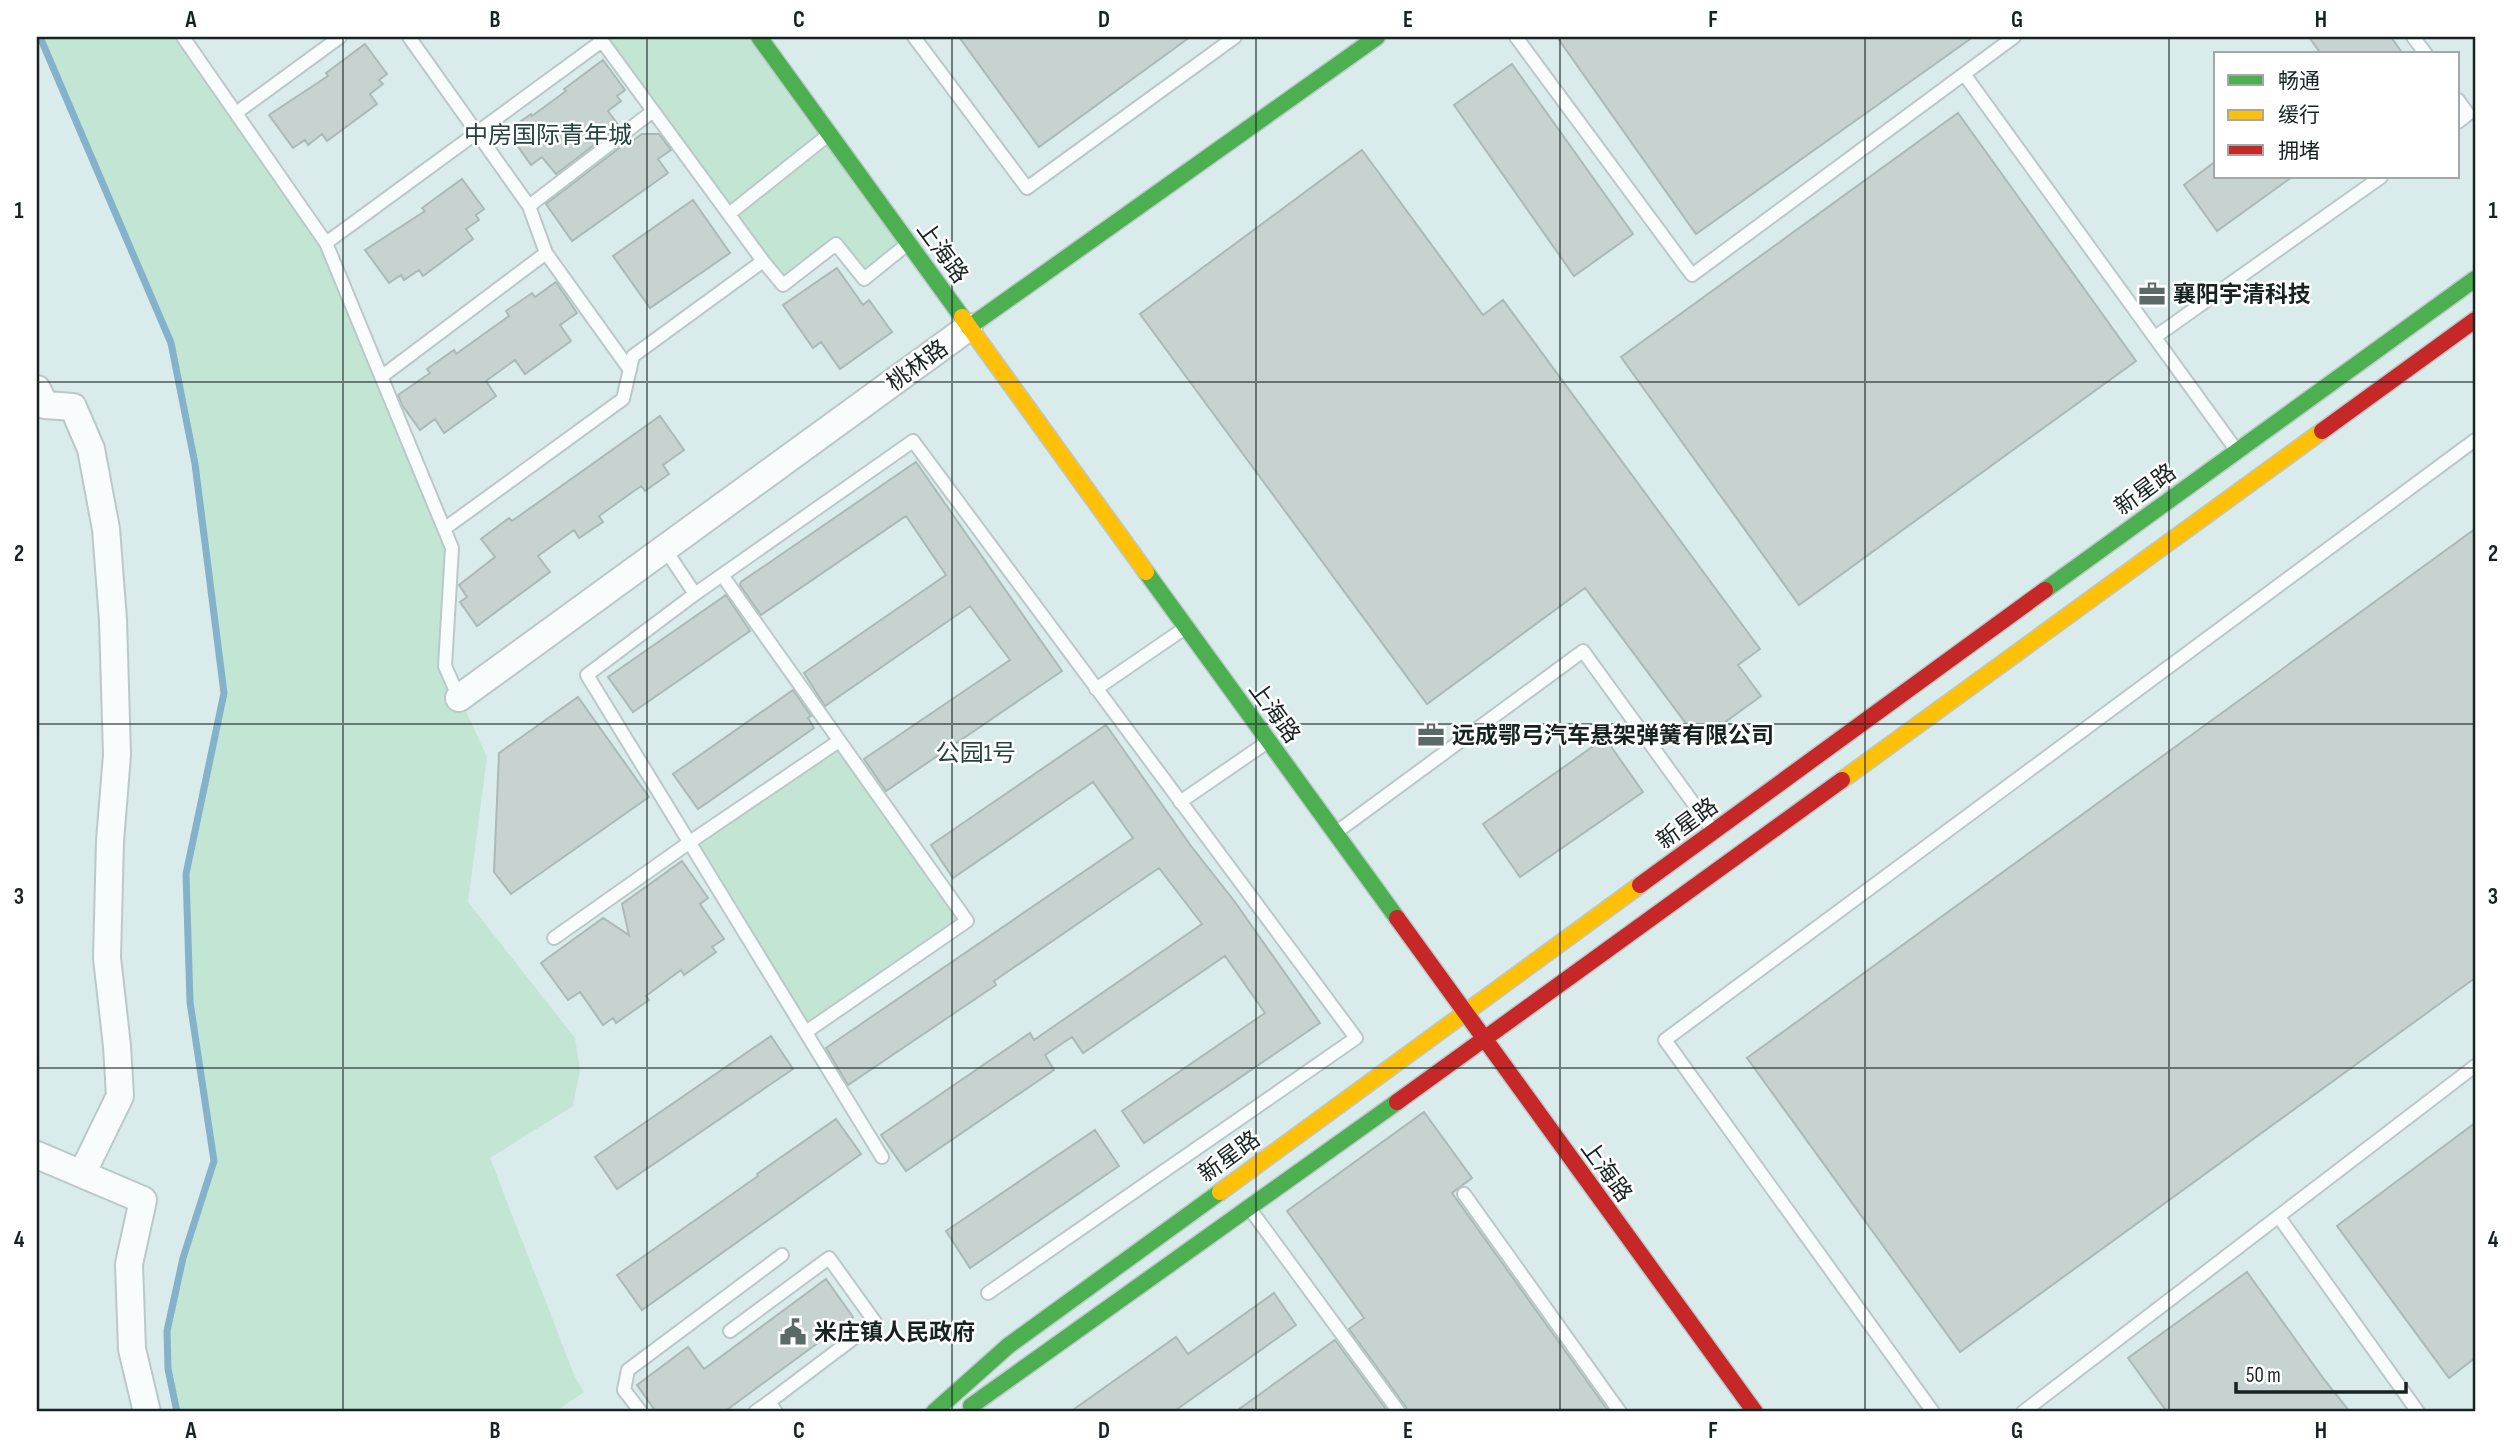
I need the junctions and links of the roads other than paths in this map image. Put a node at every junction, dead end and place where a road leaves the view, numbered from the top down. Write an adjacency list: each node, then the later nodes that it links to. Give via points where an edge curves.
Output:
1 (183, 37): 16 (lane)
2 (340, 37): 16 (lane)
3 (408, 37): 18 (lane)
4 (760, 37): 19 (street, 上海路)
5 (914, 37): 6 (lane, via 1027,188)
6 (1235, 37)
7 (1377, 37): 29 (street, 桃林路)
8 (1516, 37): 13 (lane, via 1692,275)
9 (2014, 37): 13 (lane)
10 (2413, 37): 12 (lane)
11 (601, 39): 15 (lane); 18 (lane)
12 (2424, 52)
13 (1964, 74): 30 (lane)
14 (2460, 103): 17 (lane, via 2468,114)
15 (653, 111): 21 (lane); 22 (lane)
16 (236, 113): 23 (lane)
17 (2460, 120)
18 (476, 132): 21 (lane); 23 (lane)
19 (830, 134): 22 (lane); 24 (street, 上海路)
20 (2380, 178): 30 (lane)
21 (529, 206): 25 (lane)
22 (729, 214): 26 (lane)
23 (326, 243): 32 (lane)
24 (908, 243): 26 (lane, via 864,279 836,244 783,285); 29 (street, 上海路)
25 (546, 253): 31 (lane); 32 (lane)
26 (763, 261): 31 (lane, via 633,356)
27 (2475, 279): 35 (street, 新星路)
28 (2475, 320): 52 (street)
29 (969, 327): 37 (street, 桃林路); 40 (street, 上海路)
30 (2155, 337): 35 (lane)
31 (630, 370): 36 (lane, via 623,399)
32 (382, 377): 36 (lane)
33 (37, 388): 56 (street, via 45,405 73,407 91,449 106,529 113,620 117,755 107,958 120,1096)
34 (2475, 440): 72 (lane, via 1665,1040)
35 (2237, 450): 46 (street, 新星路)
36 (444, 529): 42 (lane, via 452,548 445,666)
37 (665, 549): 39 (lane); 42 (street, 桃林路)
38 (722, 575): 39 (lane); 41 (lane, via 913,440); 43 (lane)
39 (695, 594): 48 (lane, via 587,675)
40 (1186, 627): 41 (lane); 44 (street, 上海路)
41 (1096, 689): 45 (lane)
42 (459, 698)
43 (839, 741): 48 (lane); 51 (lane, via 967,920)
44 (1268, 741): 45 (lane); 47 (street, 上海路)
45 (1180, 802): 61 (lane, via 1356,1038)
46 (1714, 831): 47 (lane, via 1583,651); 50 (street, 新星路)
47 (1335, 834): 50 (street, 上海路)
48 (690, 842): 49 (lane); 51 (lane)
49 (554, 938)
50 (1464, 1013): 52 (street, 上海路); 67 (street, 新星路, via 1008,1346)
51 (806, 1032): 55 (lane)
52 (1484, 1040): 58 (street); 71 (street, 上海路)
53 (2475, 1066): 59 (lane)
54 (37, 1155): 56 (street)
55 (882, 1157)
56 (82, 1174): 64 (street, via 143,1200 129,1264 132,1349)
57 (1464, 1194): 70 (lane)
58 (1249, 1207): 68 (street); 69 (lane)
59 (2278, 1217): 73 (lane); 74 (lane)
60 (782, 1255): 65 (lane, via 628,1370 625,1390)
61 (988, 1293)
62 (730, 1331): 63 (lane, via 829,1258 875,1322)
63 (772, 1407): 66 (lane)
64 (147, 1412)
65 (641, 1412)
66 (755, 1412)
67 (934, 1412)
68 (962, 1412)
69 (1399, 1412)
70 (1620, 1412)
71 (1755, 1412)
72 (1933, 1412)
73 (2023, 1412)
74 (2418, 1412)

